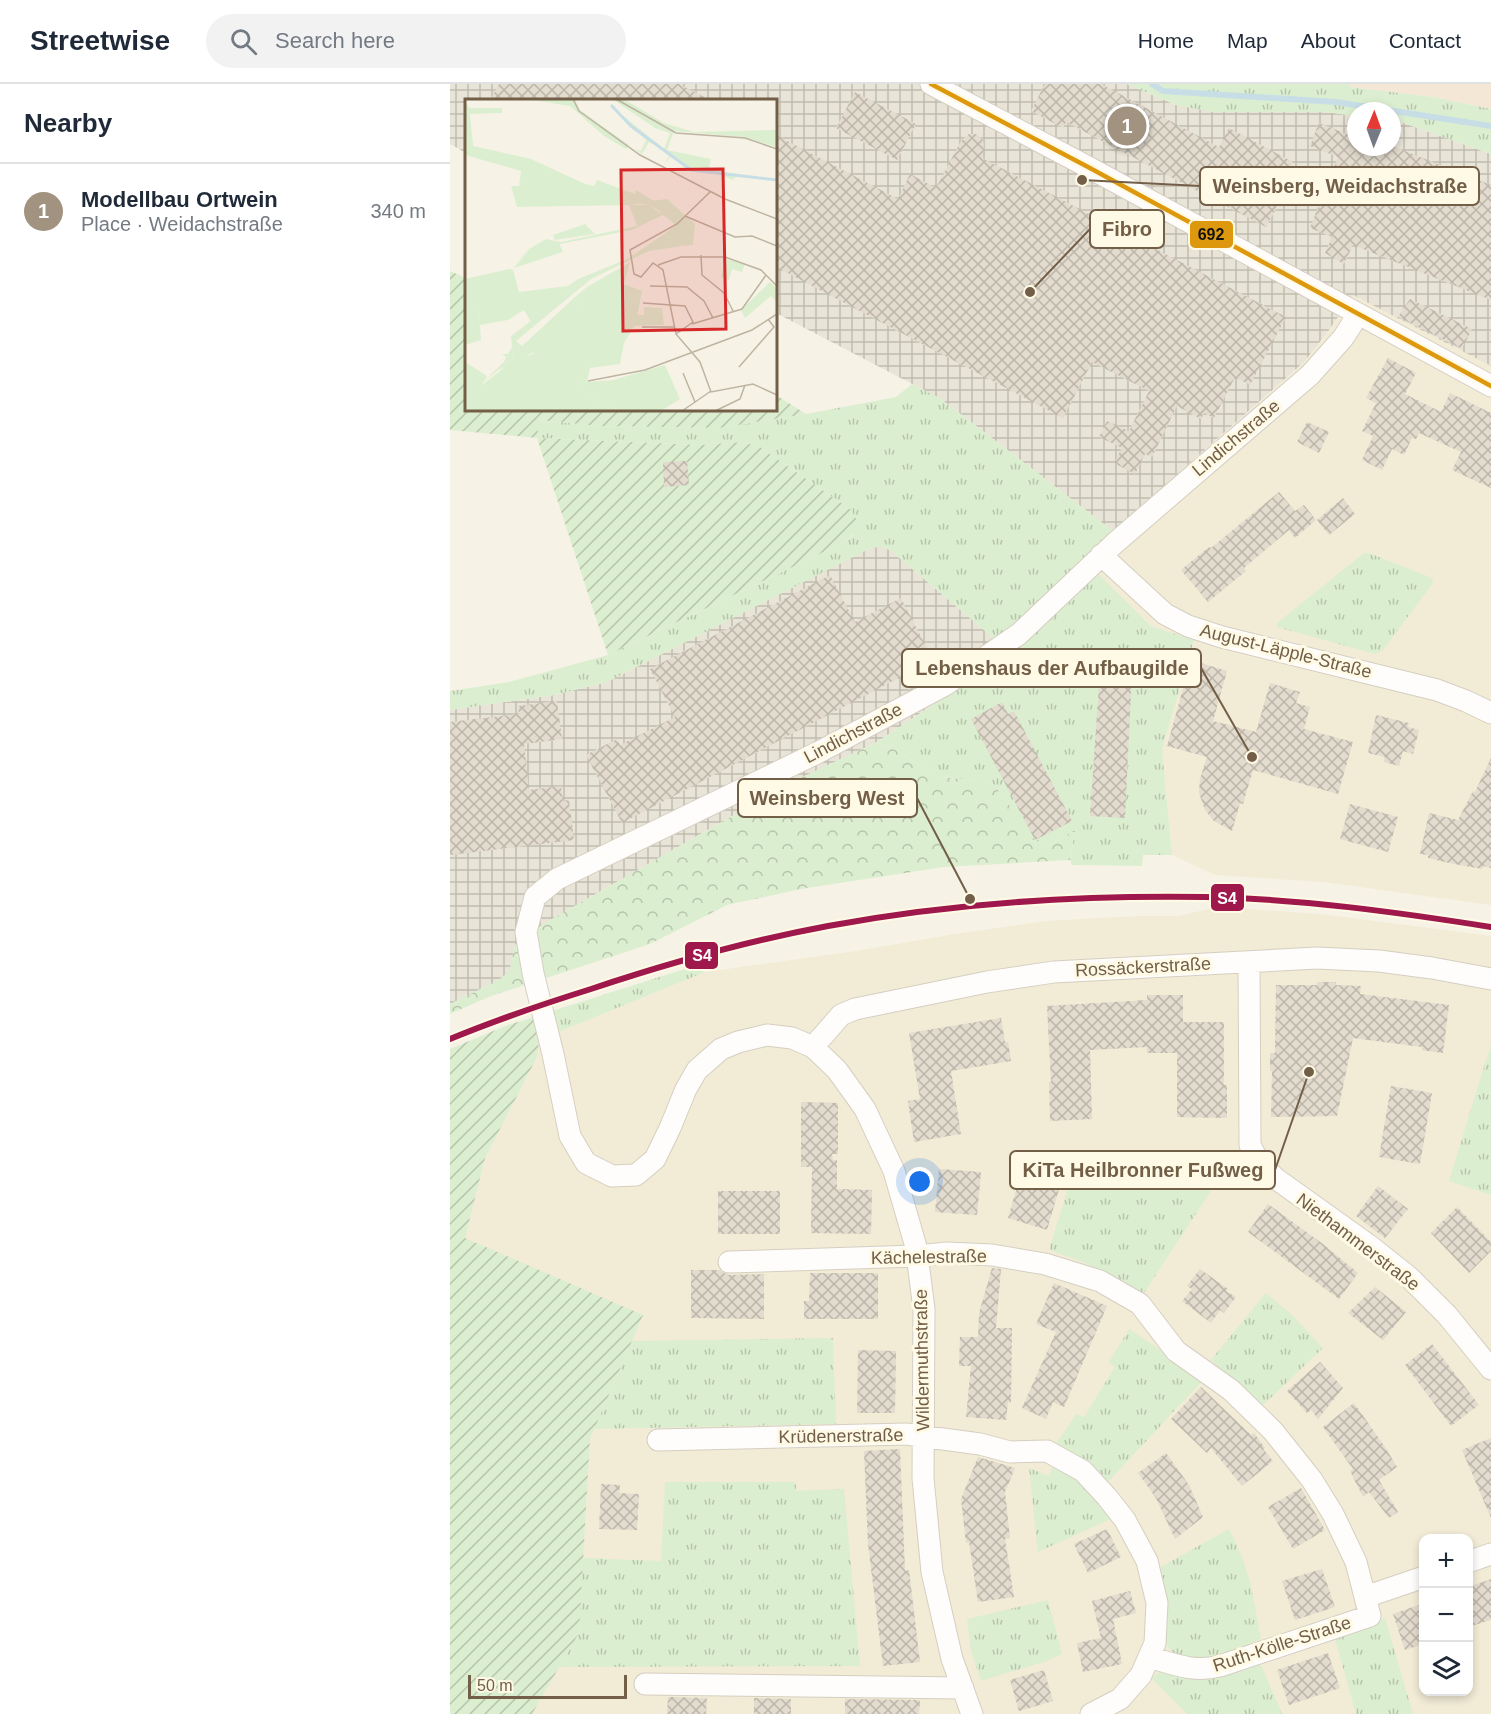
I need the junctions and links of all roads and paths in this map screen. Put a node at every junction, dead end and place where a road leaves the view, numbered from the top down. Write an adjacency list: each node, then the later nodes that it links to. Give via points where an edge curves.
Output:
1 (931, 84): 2 (street)
2 (1358, 315): 3 (street); 4 (street, Lindichstraße, via 1310,375)
3 (1491, 386)
4 (1101, 555): 5 (street, August-Läpple-Straße, via 1165,614 1188,626 1437,690); 8 (street, Lindichstraße, via 1019,634 945,685 817,753 557,879 535,897 526,932)
5 (1491, 713)
6 (1249, 962): 7 (street, Rossäckerstraße, via 1317,958 1379,962); 9 (street, Rossäckerstraße, via 1054,972 987,982 855,1009 841,1015); 12 (street, Niethammerstraße, via 1250,1144 1258,1161 1275,1178 1409,1277 1447,1315)
7 (1491, 979)
8 (544, 1017): 9 (street, Wildermuthstraße, via 570,1136 586,1163 612,1176 636,1175 655,1159 697,1070 721,1049 767,1035 792,1038)
9 (813, 1047): 10 (street, Wildermuthstraße, via 837,1070 865,1109 894,1171)
10 (917, 1256): 11 (street, Kächelestraße); 13 (street, Wildermuthstraße, via 924,1309); 18 (street, Kächelestraße, via 992,1255 1045,1264 1100,1281 1140,1304 1176,1351 1231,1390 1273,1431 1312,1480 1356,1562)
11 (729, 1262)
12 (1491, 1369)
13 (924, 1436): 14 (street, Krüdenerstraße); 19 (street, Krüdenerstraße, via 1010,1452 1047,1451 1083,1471 1125,1520 1147,1561 1157,1603 1155,1642); 21 (street, Wildermuthstraße, via 923,1478 932,1572 952,1659)
14 (658, 1440)
15 (1491, 1554): 16 (street)
16 (1473, 1560)
17 (1419, 1579): 18 (street, Ruth-Kölle-Straße)
18 (1365, 1597): 19 (street, Ruth-Kölle-Straße, via 1370,1616 1220,1666 1196,1669)
19 (1149, 1657): 23 (street, Krüdenerstraße, via 1141,1676 1120,1699)
20 (645, 1684): 21 (street)
21 (963, 1688): 22 (street, Wildermuthstraße)
22 (972, 1714)
23 (1091, 1714)

